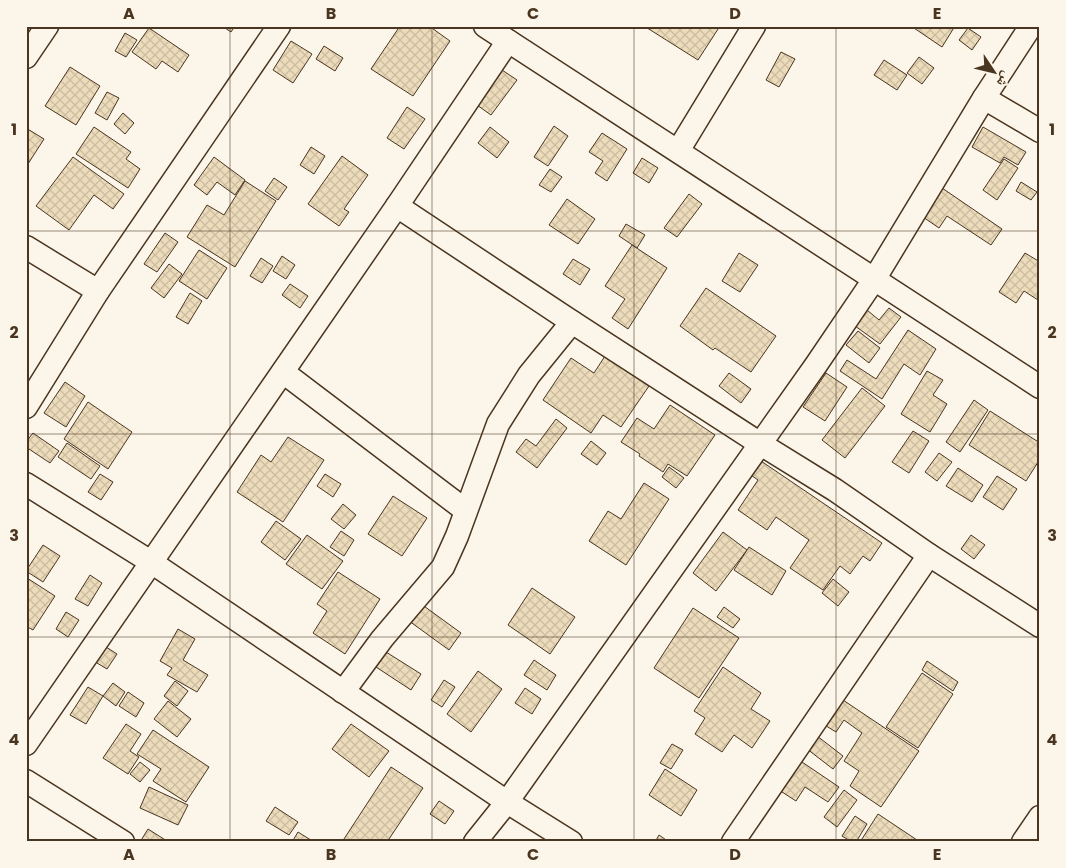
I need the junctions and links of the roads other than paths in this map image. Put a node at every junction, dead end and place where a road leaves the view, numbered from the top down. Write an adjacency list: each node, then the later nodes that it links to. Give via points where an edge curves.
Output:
1 (47, 26): 7 (street)
2 (279, 26): 14 (street)
3 (485, 26): 6 (street)
4 (754, 26): 10 (street)
5 (1031, 26): 8 (street)
6 (508, 41): 10 (street); 11 (street)
7 (26, 57)
8 (984, 98): 9 (street); 13 (street)
9 (1040, 131)
10 (678, 151): 13 (street)
11 (397, 206): 15 (street); 16 (street)
12 (26, 246): 14 (street)
13 (875, 278): 17 (street); 19 (street)
14 (98, 291): 18 (street)
15 (572, 322): 19 (street); 21 (street, via 529,375 498,424)
16 (283, 372): 21 (street); 23 (street)
17 (1040, 387)
18 (26, 407)
19 (759, 443): 22 (street, via 835,490); 28 (street)
20 (26, 484): 23 (street)
21 (466, 510): 25 (street, via 443,567 382,639)
22 (929, 555): 24 (street); 33 (street)
23 (151, 562): 25 (street); 26 (street)
24 (1040, 626)
25 (343, 692): 28 (street)
26 (26, 744)
27 (26, 781): 30 (street)
28 (507, 802): 31 (street); 32 (street)
29 (1040, 817): 34 (street)
30 (123, 842)
31 (475, 842)
32 (571, 842)
33 (733, 842)
34 (1023, 842)

